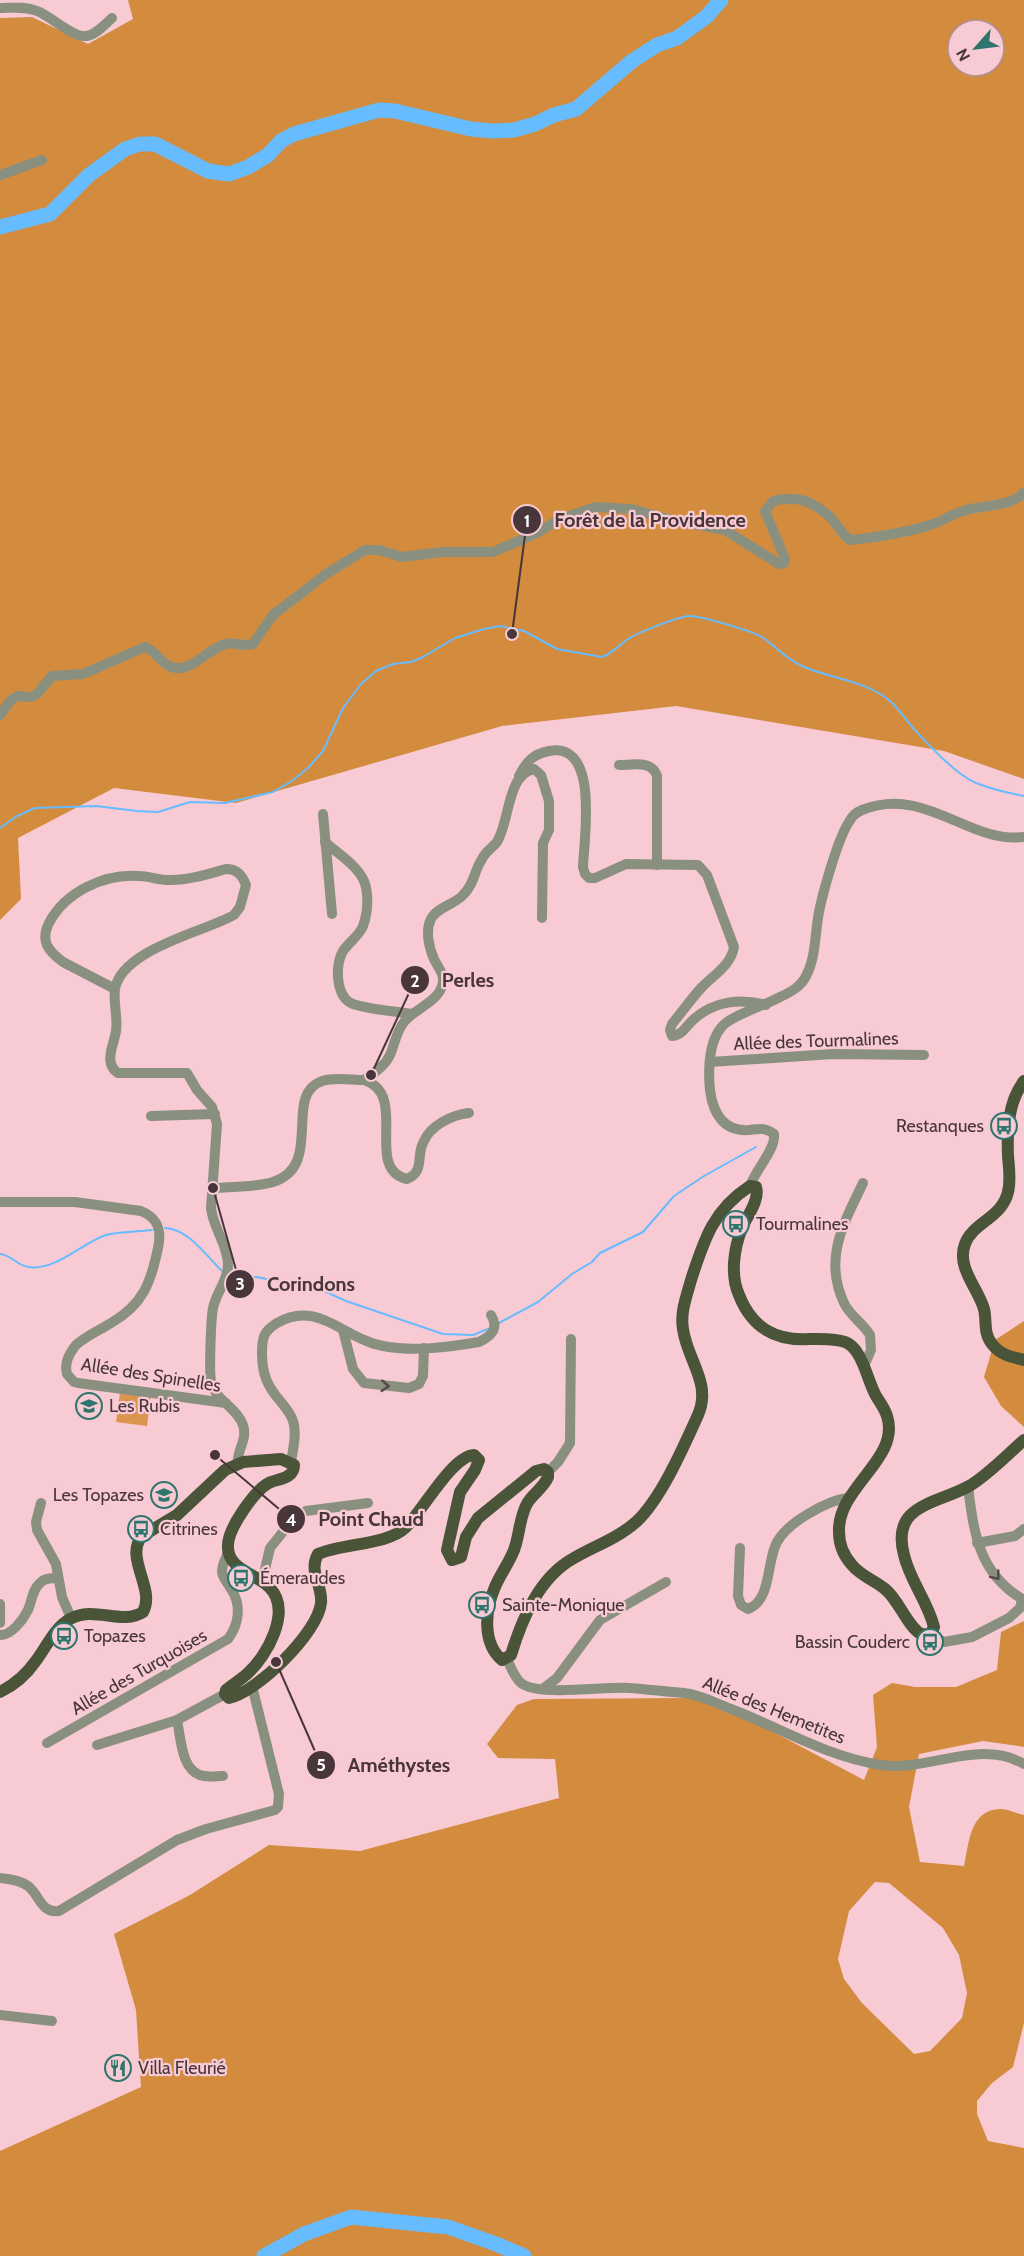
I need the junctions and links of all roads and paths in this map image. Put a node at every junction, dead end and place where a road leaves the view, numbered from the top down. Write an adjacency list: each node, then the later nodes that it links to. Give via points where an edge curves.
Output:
1 (0, 8): 2 (street, via 38,11 78,36 95,33)
2 (112, 18)
3 (42, 160): 4 (street)
4 (0, 175)
5 (1024, 492): 6 (street, via 1001,504 963,510 934,524 891,536 850,540 832,519 809,502 787,497 773,501 765,512 784,559 779,564 725,530 631,509 595,507 558,520 493,552 402,556 365,550 273,615 253,644 223,645 180,668 169,666 145,647 83,674 52,676 37,694 17,696)
6 (0, 715)
7 (619, 765): 12 (street, via 648,765 655,771)
8 (519, 776): 12 (street, via 532,757 543,752 566,752 575,759 586,786 583,867 589,878 626,864); 14 (street, via 527,770 538,771 549,801 549,830 543,843); 17 (street, via 501,832 481,859 470,887 429,922 430,947 443,985 438,995)
9 (323, 814): 11 (street)
10 (1024, 837): 16 (street, Allée des Tourmalines, via 1006,838 910,805 883,804 856,814 844,830 822,897 808,973 798,987)
11 (325, 842): 13 (street); 17 (street, via 358,870 365,887 367,912 363,928 344,949 338,966 343,994 354,1004)
12 (657, 864): 16 (street, via 703,868 734,947 730,960 672,1024 670,1034 682,1032 693,1019 722,1004 743,1000)
13 (332, 914)
14 (542, 918)
15 (115, 988): 15 (street, via 63,962 46,943 44,936 52,919 71,897 96,883 128,876 169,881 226,869 238,873 246,885 234,915 142,956 126,968); 22 (street, via 116,1029 109,1059 114,1070 123,1074 187,1073)
16 (766, 1005): 19 (street, Allée des Tourmalines, via 719,1029)
17 (412, 1014): 20 (street, via 395,1037 385,1063)
18 (924, 1055): 19 (street, Allée des Tourmalines, via 833,1054)
19 (710, 1062): 26 (street, Allée des Tourmalines, via 710,1090 721,1121 736,1130 762,1128 774,1134 775,1142)
20 (364, 1080): 23 (street, via 381,1093 385,1102 386,1157 401,1178 417,1173 422,1143 433,1129 448,1118); 27 (street, via 323,1081 309,1091 303,1107 300,1155 285,1175 273,1182)
21 (1024, 1081): 33 (main road, via 1012,1103 1006,1199 965,1243 964,1259 982,1305 988,1338 998,1351)
22 (215, 1113): 24 (street); 27 (street)
23 (469, 1113)
24 (151, 1116)
25 (863, 1183): 34 (street, via 840,1231 835,1264 843,1302 870,1335 871,1350)
26 (750, 1186): 34 (main road, via 756,1186 757,1194 741,1231 734,1269 739,1295 753,1319 786,1340 844,1341 859,1354); 57 (main road, via 712,1224 685,1302 683,1330 701,1379 702,1405 668,1475 648,1510 635,1523 573,1558 550,1576 539,1590)
27 (212, 1188): 35 (street, via 212,1220 228,1266 213,1307 210,1380)
28 (0, 1202): 35 (street, Allée des Spinelles, via 75,1202 141,1211 155,1220 161,1236 146,1290 127,1313 76,1345 67,1359 67,1374 78,1383)
29 (491, 1315): 32 (street, via 496,1322 489,1338)
30 (343, 1330): 32 (street, via 384,1347); 32 (street, one-way to 32, via 353,1369 370,1384 409,1388 419,1384); 37 (street, via 314,1316 296,1314 264,1333 264,1378 293,1421)
31 (571, 1339): 39 (street, via 570,1443)
32 (424, 1348)
33 (1024, 1360)
34 (864, 1366): 41 (main road, via 887,1413 890,1435 879,1457)
35 (227, 1403): 38 (street, via 243,1426)
36 (1024, 1440): 40 (main road)
37 (291, 1462): 38 (main road, via 281,1459); 47 (main road, via 294,1468 289,1476 268,1483 251,1500 231,1532)
38 (238, 1464): 53 (main road, via 218,1476 177,1515 138,1541 136,1552 146,1602 143,1612 128,1616 90,1612)
39 (548, 1472): 57 (main road, via 546,1482 524,1511 514,1549 489,1606 490,1642 496,1655); 58 (main road, via 536,1471 478,1518 457,1559 452,1560 447,1550 460,1492 477,1466 474,1455 466,1456 448,1474 404,1530 378,1541 318,1554 314,1567 321,1595 319,1612 290,1654)
40 (968, 1486): 45 (street); 56 (main road, via 923,1506 903,1525 903,1554 933,1621)
41 (847, 1498): 46 (street, via 819,1507 786,1531 771,1558 762,1598 748,1609 741,1605 738,1596); 56 (main road, via 839,1522 844,1555 852,1566 891,1595 917,1632)
42 (41, 1503): 48 (street, via 37,1530 54,1559)
43 (368, 1503): 49 (street, via 306,1511 294,1518 270,1548)
44 (1024, 1529): 45 (street, via 1015,1536)
45 (977, 1543): 51 (street, one-way to 51, via 999,1582)
46 (740, 1548)
47 (228, 1553): 49 (main road); 63 (street, Allée des Turquoises, via 223,1575 238,1608 236,1625 228,1639)
48 (58, 1578): 53 (street); 55 (street, via 47,1578 38,1585 20,1621 9,1633)
49 (262, 1582): 61 (main road, via 270,1587 278,1602 278,1620 268,1649)
50 (666, 1582): 59 (street, via 600,1620 557,1678)
51 (1023, 1600): 56 (street, via 1010,1618 972,1637 944,1642)
52 (0, 1604): 54 (street)
53 (71, 1618): 60 (main road, via 56,1631 20,1680)
54 (0, 1623)
55 (0, 1635)
56 (930, 1635)
57 (507, 1659): 59 (street, Allée des Hemetites, via 521,1683)
58 (252, 1686): 61 (main road, via 237,1697); 67 (street, via 279,1794 275,1810 177,1840 59,1911 43,1907 26,1885)
59 (544, 1688): 65 (street, Allée des Hemetites, via 628,1688 694,1694 813,1746 883,1765 992,1753)
60 (0, 1692)
61 (225, 1694): 62 (street)
62 (177, 1720): 64 (street); 66 (street, via 186,1762 193,1771 202,1776)
63 (47, 1743)
64 (97, 1745)
65 (1024, 1764)
66 (224, 1776)
67 (0, 1878)
68 (0, 2015): 69 (street)
69 (52, 2021)

